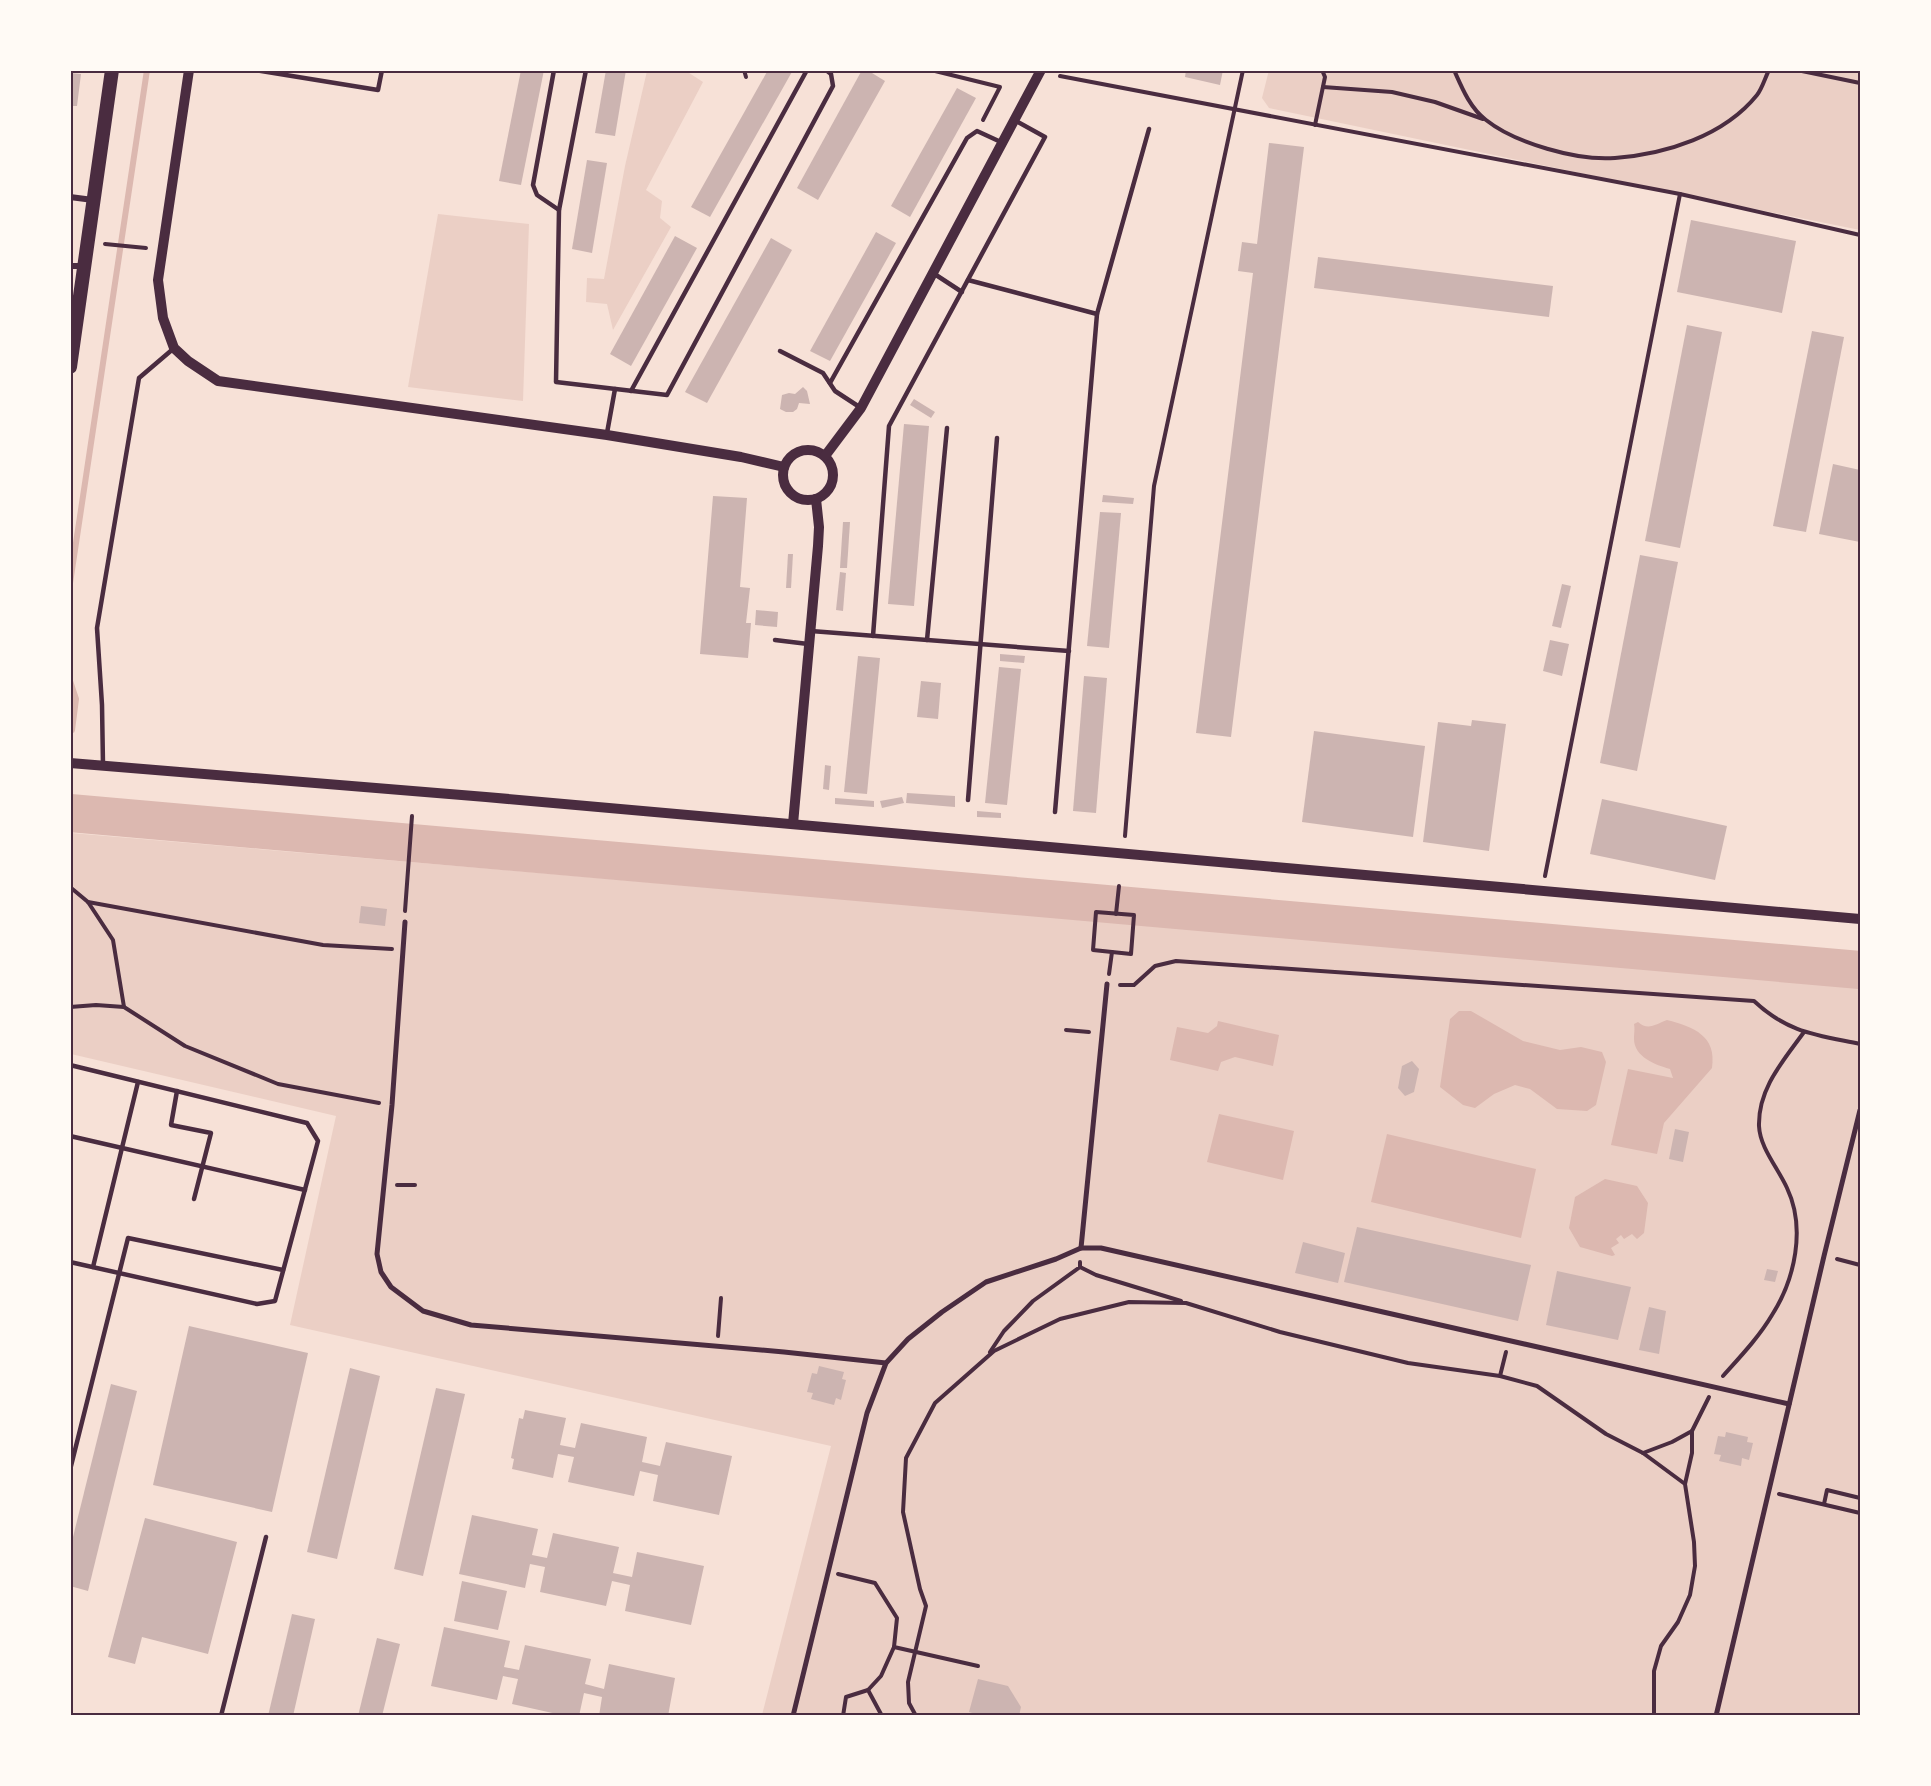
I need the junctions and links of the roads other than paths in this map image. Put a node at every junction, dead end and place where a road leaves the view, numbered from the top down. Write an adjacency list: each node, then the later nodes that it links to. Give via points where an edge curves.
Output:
1 (112, 70): 14 (main road)
2 (189, 70): 22 (street, via 158,280 163,318)
3 (255, 70): 4 (lane, via 378,90)
4 (382, 70)
5 (554, 70): 15 (lane, via 533,185 537,195)
6 (586, 70): 15 (lane)
7 (807, 70): 27 (lane)
8 (826, 70): 27 (lane, via 833,86 667,395)
9 (1041, 70): 10 (street)
10 (1015, 120): 12 (street); 19 (lane, via 1046,137)
11 (1149, 129): 21 (lane)
12 (1003, 143): 18 (street); 25 (lane, via 977,131 967,138)
13 (70, 197): 14 (street)
14 (94, 200): 17 (main road)
15 (559, 210): 26 (lane, via 556,382)
16 (70, 266): 17 (street)
17 (85, 266): 24 (main road)
18 (933, 273): 20 (lane); 28 (street)
19 (968, 280): 20 (lane); 21 (lane)
20 (962, 292): 36 (lane, via 889,426)
21 (1097, 314): 41 (lane)
22 (174, 348): 30 (street, via 218,381); 43 (lane, via 139,378 97,628)
23 (780, 351): 25 (lane, via 823,373)
24 (70, 367)
25 (830, 383): 28 (lane, via 835,392)
26 (615, 389): 27 (lane); 30 (lane)
27 (631, 391)
28 (861, 408): 32 (street)
29 (946, 428): 38 (lane)
30 (607, 435): 33 (street)
31 (997, 438): 39 (lane)
32 (825, 456): 33 (street, via 802,450); 34 (street, via 832,480)
33 (784, 467): 34 (street, via 784,483 793,495)
34 (816, 499): 35 (street, via 819,527)
35 (811, 632): 36 (lane); 40 (street)
36 (873, 636): 38 (lane)
37 (774, 640): 40 (lane)
38 (927, 640): 39 (lane)
39 (981, 644): 41 (lane); 44 (lane)
40 (810, 645): 46 (street)
41 (1069, 651): 45 (lane)
42 (70, 763): 43 (street)
43 (103, 765): 46 (street)
44 (968, 800)
45 (1055, 812)
46 (793, 824): 47 (street)
47 (1860, 919)
48 (405, 922): 64 (street, via 377,1254 381,1272 391,1287 423,1311 471,1325)
49 (1107, 984): 59 (street)
50 (70, 1065): 51 (lane)
51 (138, 1082): 52 (lane); 55 (lane)
52 (177, 1091): 56 (lane, via 171,1125 211,1133); 57 (lane, via 307,1123 318,1141)
53 (1860, 1110): 65 (street)
54 (70, 1136): 55 (lane)
55 (122, 1148): 56 (lane); 61 (lane)
56 (202, 1167): 57 (lane); 58 (lane)
57 (305, 1190): 62 (lane)
58 (194, 1199)
59 (1082, 1248): 64 (street, via 986,1282 908,1339); 65 (street, via 1101,1248)
60 (70, 1262): 61 (lane)
61 (93, 1267): 63 (lane)
62 (283, 1269): 63 (lane, via 275,1301 257,1304); 63 (lane, via 128,1238)
63 (121, 1273): 66 (lane)
64 (886, 1363): 69 (street, via 867,1413)
65 (1789, 1404): 70 (street)
66 (70, 1470)
67 (266, 1537): 68 (lane)
68 (221, 1716)
69 (794, 1716)
70 (1716, 1716)

